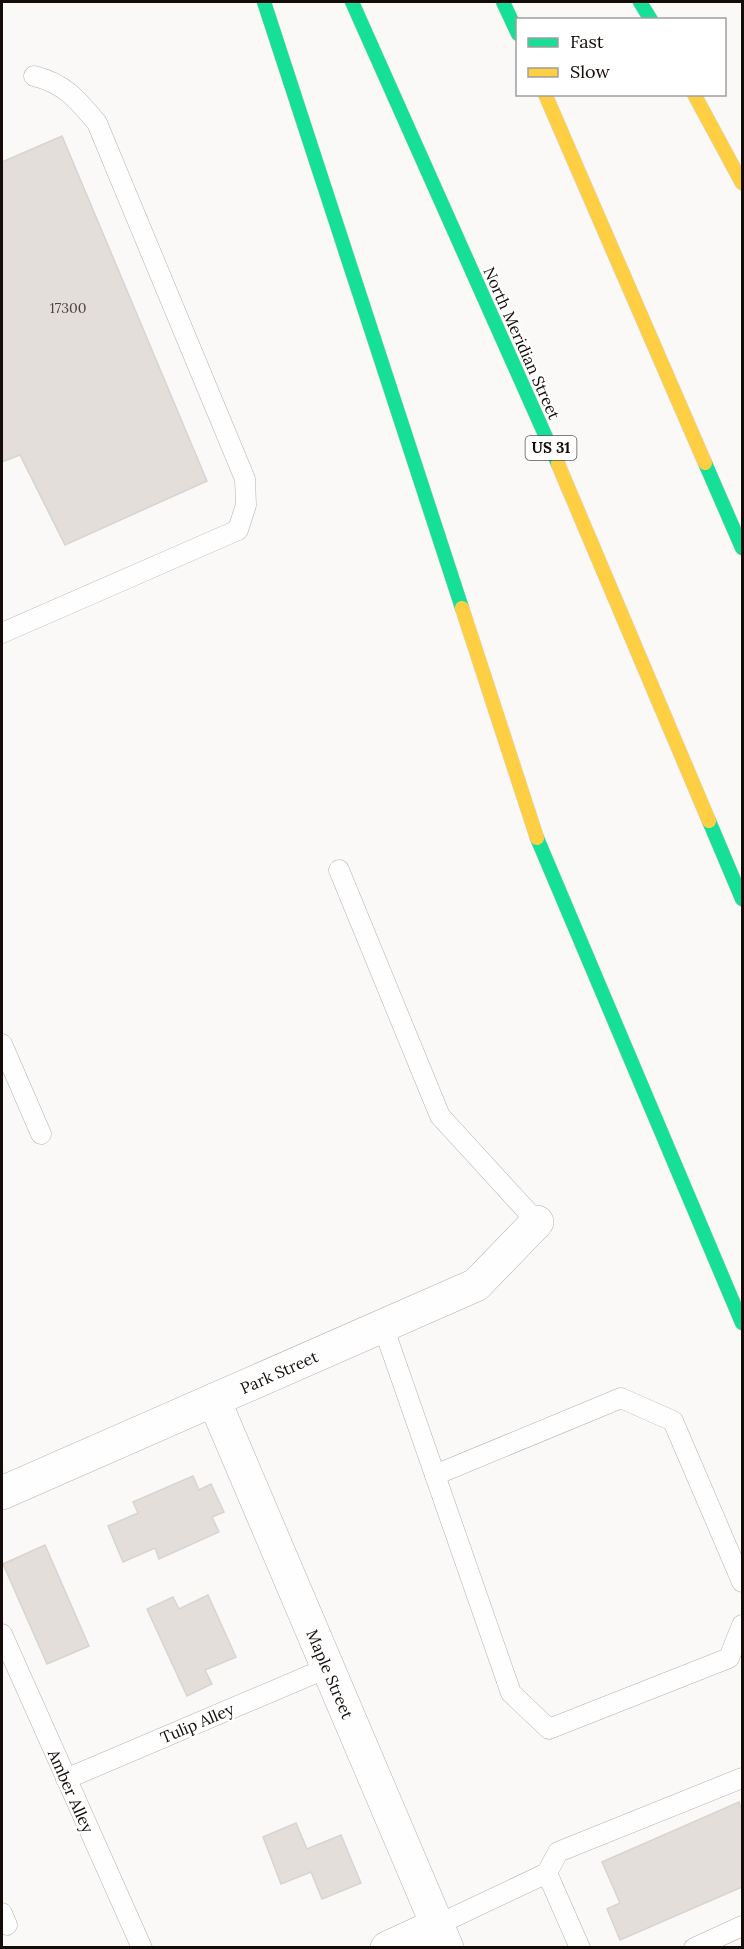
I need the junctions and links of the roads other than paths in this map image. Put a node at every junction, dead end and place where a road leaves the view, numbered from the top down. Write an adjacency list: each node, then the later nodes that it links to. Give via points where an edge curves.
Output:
1 (264, 2): 18 (highway, via 537,838)
2 (352, 2): 14 (highway, North Meridian Street / US 31, via 572,495)
3 (503, 2): 6 (highway)
4 (640, 2): 5 (highway)
5 (650, 18)
6 (516, 30)
7 (34, 76): 12 (lane, via 51,80 72,93 97,123 245,478 246,506 238,530)
8 (545, 96): 11 (highway)
9 (695, 96): 10 (highway)
10 (742, 183)
11 (742, 548)
12 (2, 633)
13 (339, 870): 17 (lane, via 440,1116)
14 (742, 899)
15 (2, 1044): 16 (lane)
16 (41, 1134)
17 (537, 1222): 19 (street, Park Street, via 477,1285)
18 (742, 1323)
19 (383, 1326): 20 (street, Park Street); 21 (lane)
20 (214, 1400): 22 (street, Park Street); 26 (street, Maple Street)
21 (435, 1475): 23 (lane, via 621,1398 673,1421); 24 (lane, via 511,1693 549,1729 729,1658)
22 (2, 1493)
23 (742, 1582)
24 (742, 1625)
25 (2, 1634): 28 (lane, Amber Alley)
26 (327, 1668): 28 (lane, Tulip Alley); 31 (street, Maple Street)
27 (742, 1778): 29 (lane, via 558,1852)
28 (66, 1779): 32 (lane, Amber Alley)
29 (547, 1874): 31 (lane); 34 (lane)
30 (742, 1926): 35 (lane)
31 (442, 1936): 33 (street)
32 (141, 1947)
33 (387, 1947)
34 (580, 1947)
35 (694, 1947)

